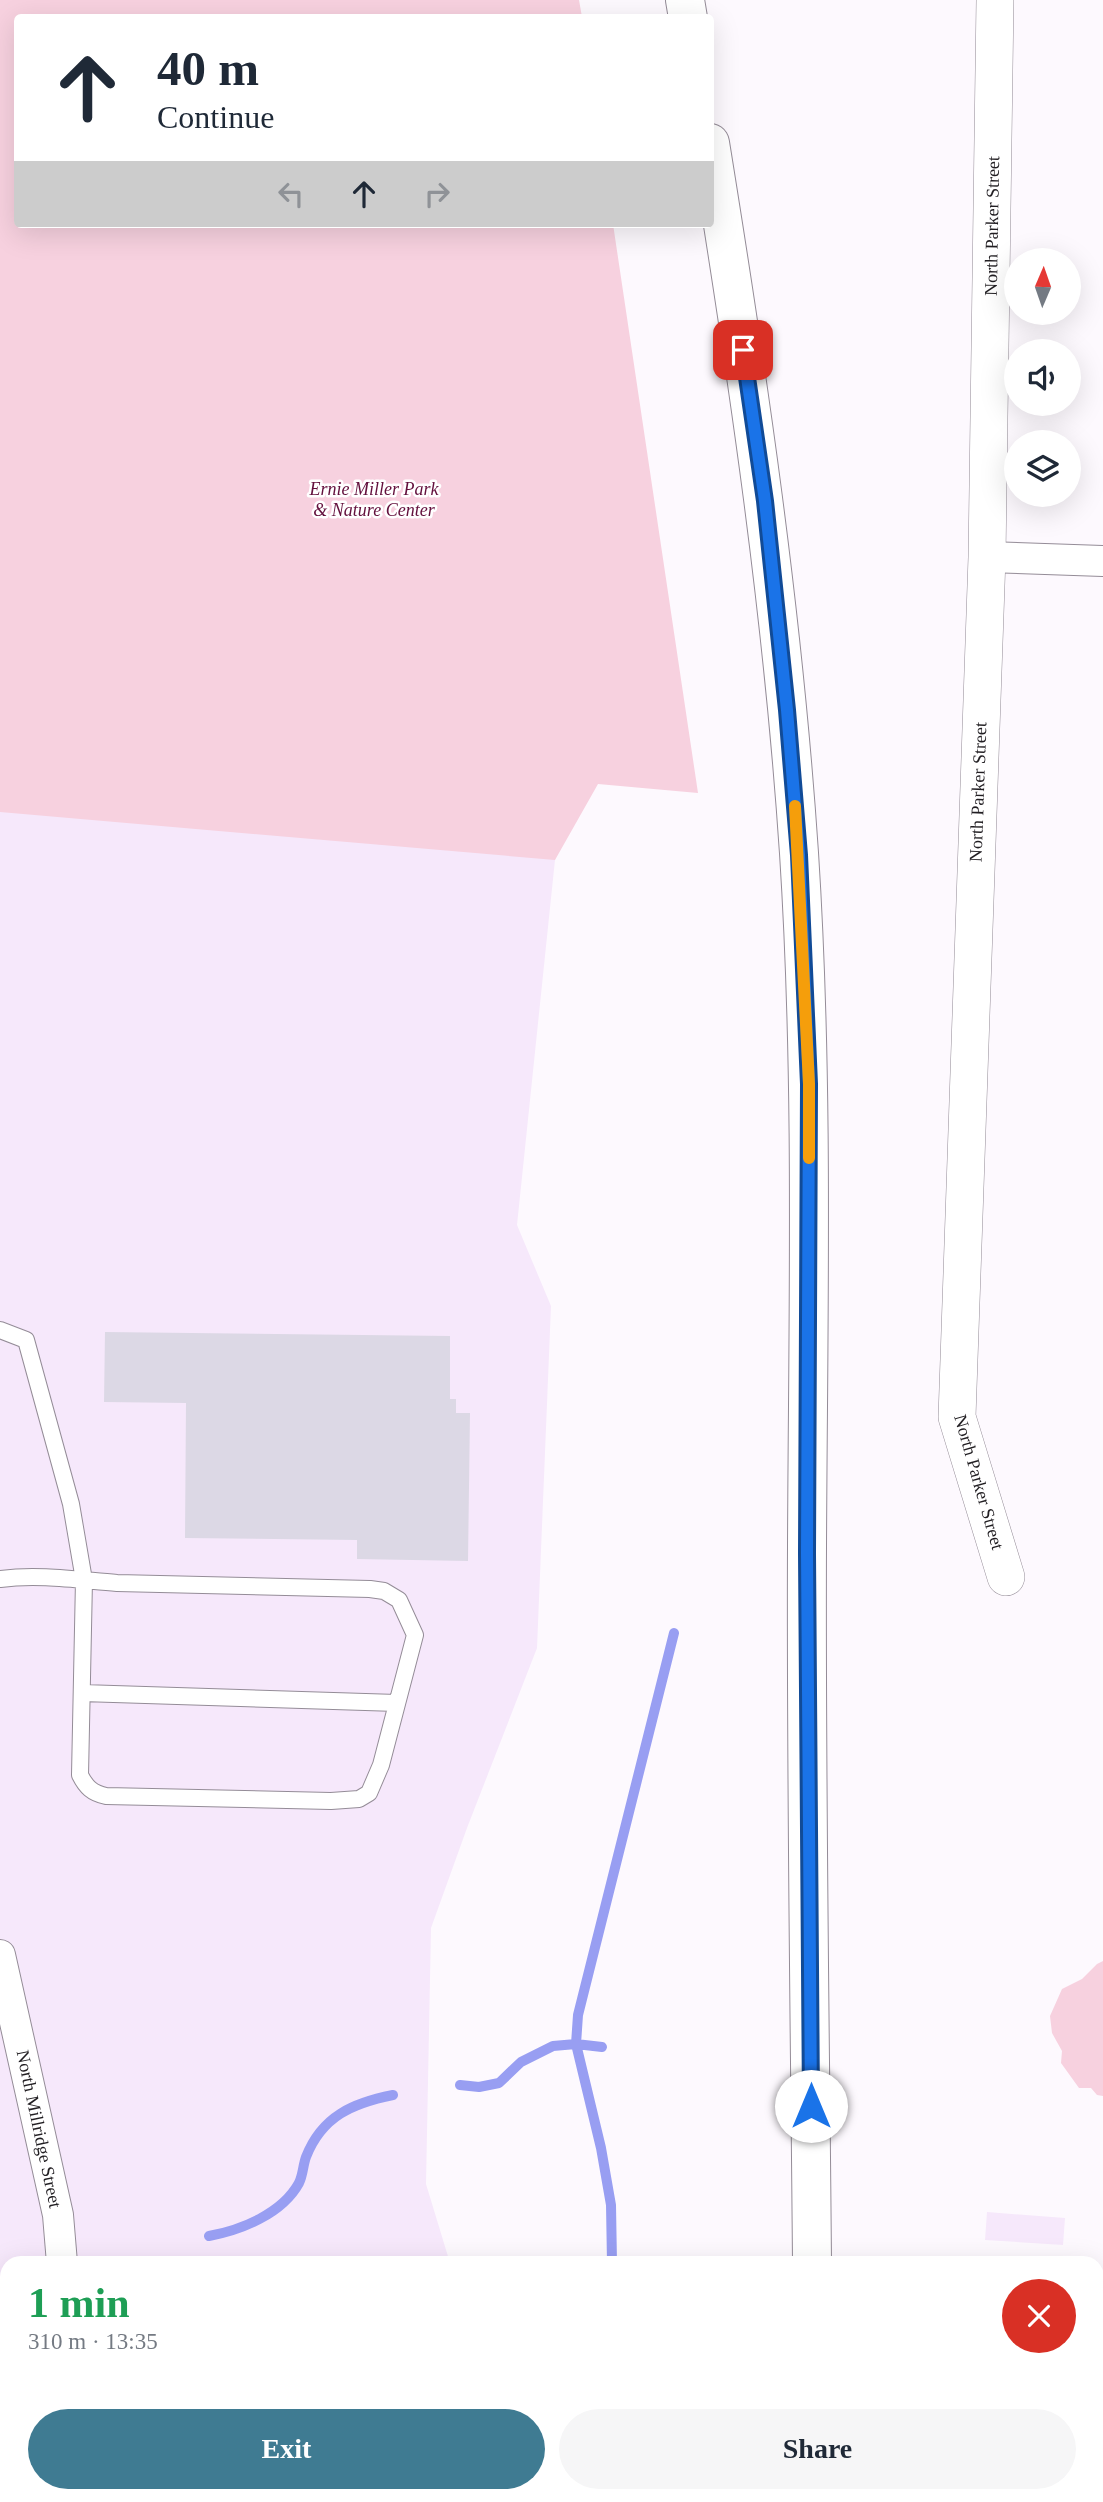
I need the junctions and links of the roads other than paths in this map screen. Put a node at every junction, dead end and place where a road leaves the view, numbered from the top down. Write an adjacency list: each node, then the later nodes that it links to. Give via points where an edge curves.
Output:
1 (995, 0): 3 (street, North Parker Street)
2 (714, 169): 13 (highway, via 765,501 799,855 809,1084)
3 (987, 557): 4 (street); 6 (street, North Parker Street, via 957,1417)
4 (1103, 561)
5 (0, 1330): 8 (lane, via 26,1340 71,1504)
6 (1006, 1577)
7 (0, 1579): 8 (lane, via 31,1575)
8 (84, 1580): 9 (lane); 10 (lane, via 384,1591 399,1600 415,1635)
9 (82, 1693): 10 (lane); 10 (lane, via 80,1775 85,1786 106,1796 359,1799 369,1793 381,1765)
10 (397, 1703)
11 (0, 1955): 12 (street, North Millridge Street, via 58,2215)
12 (61, 2256)
13 (812, 2256)

